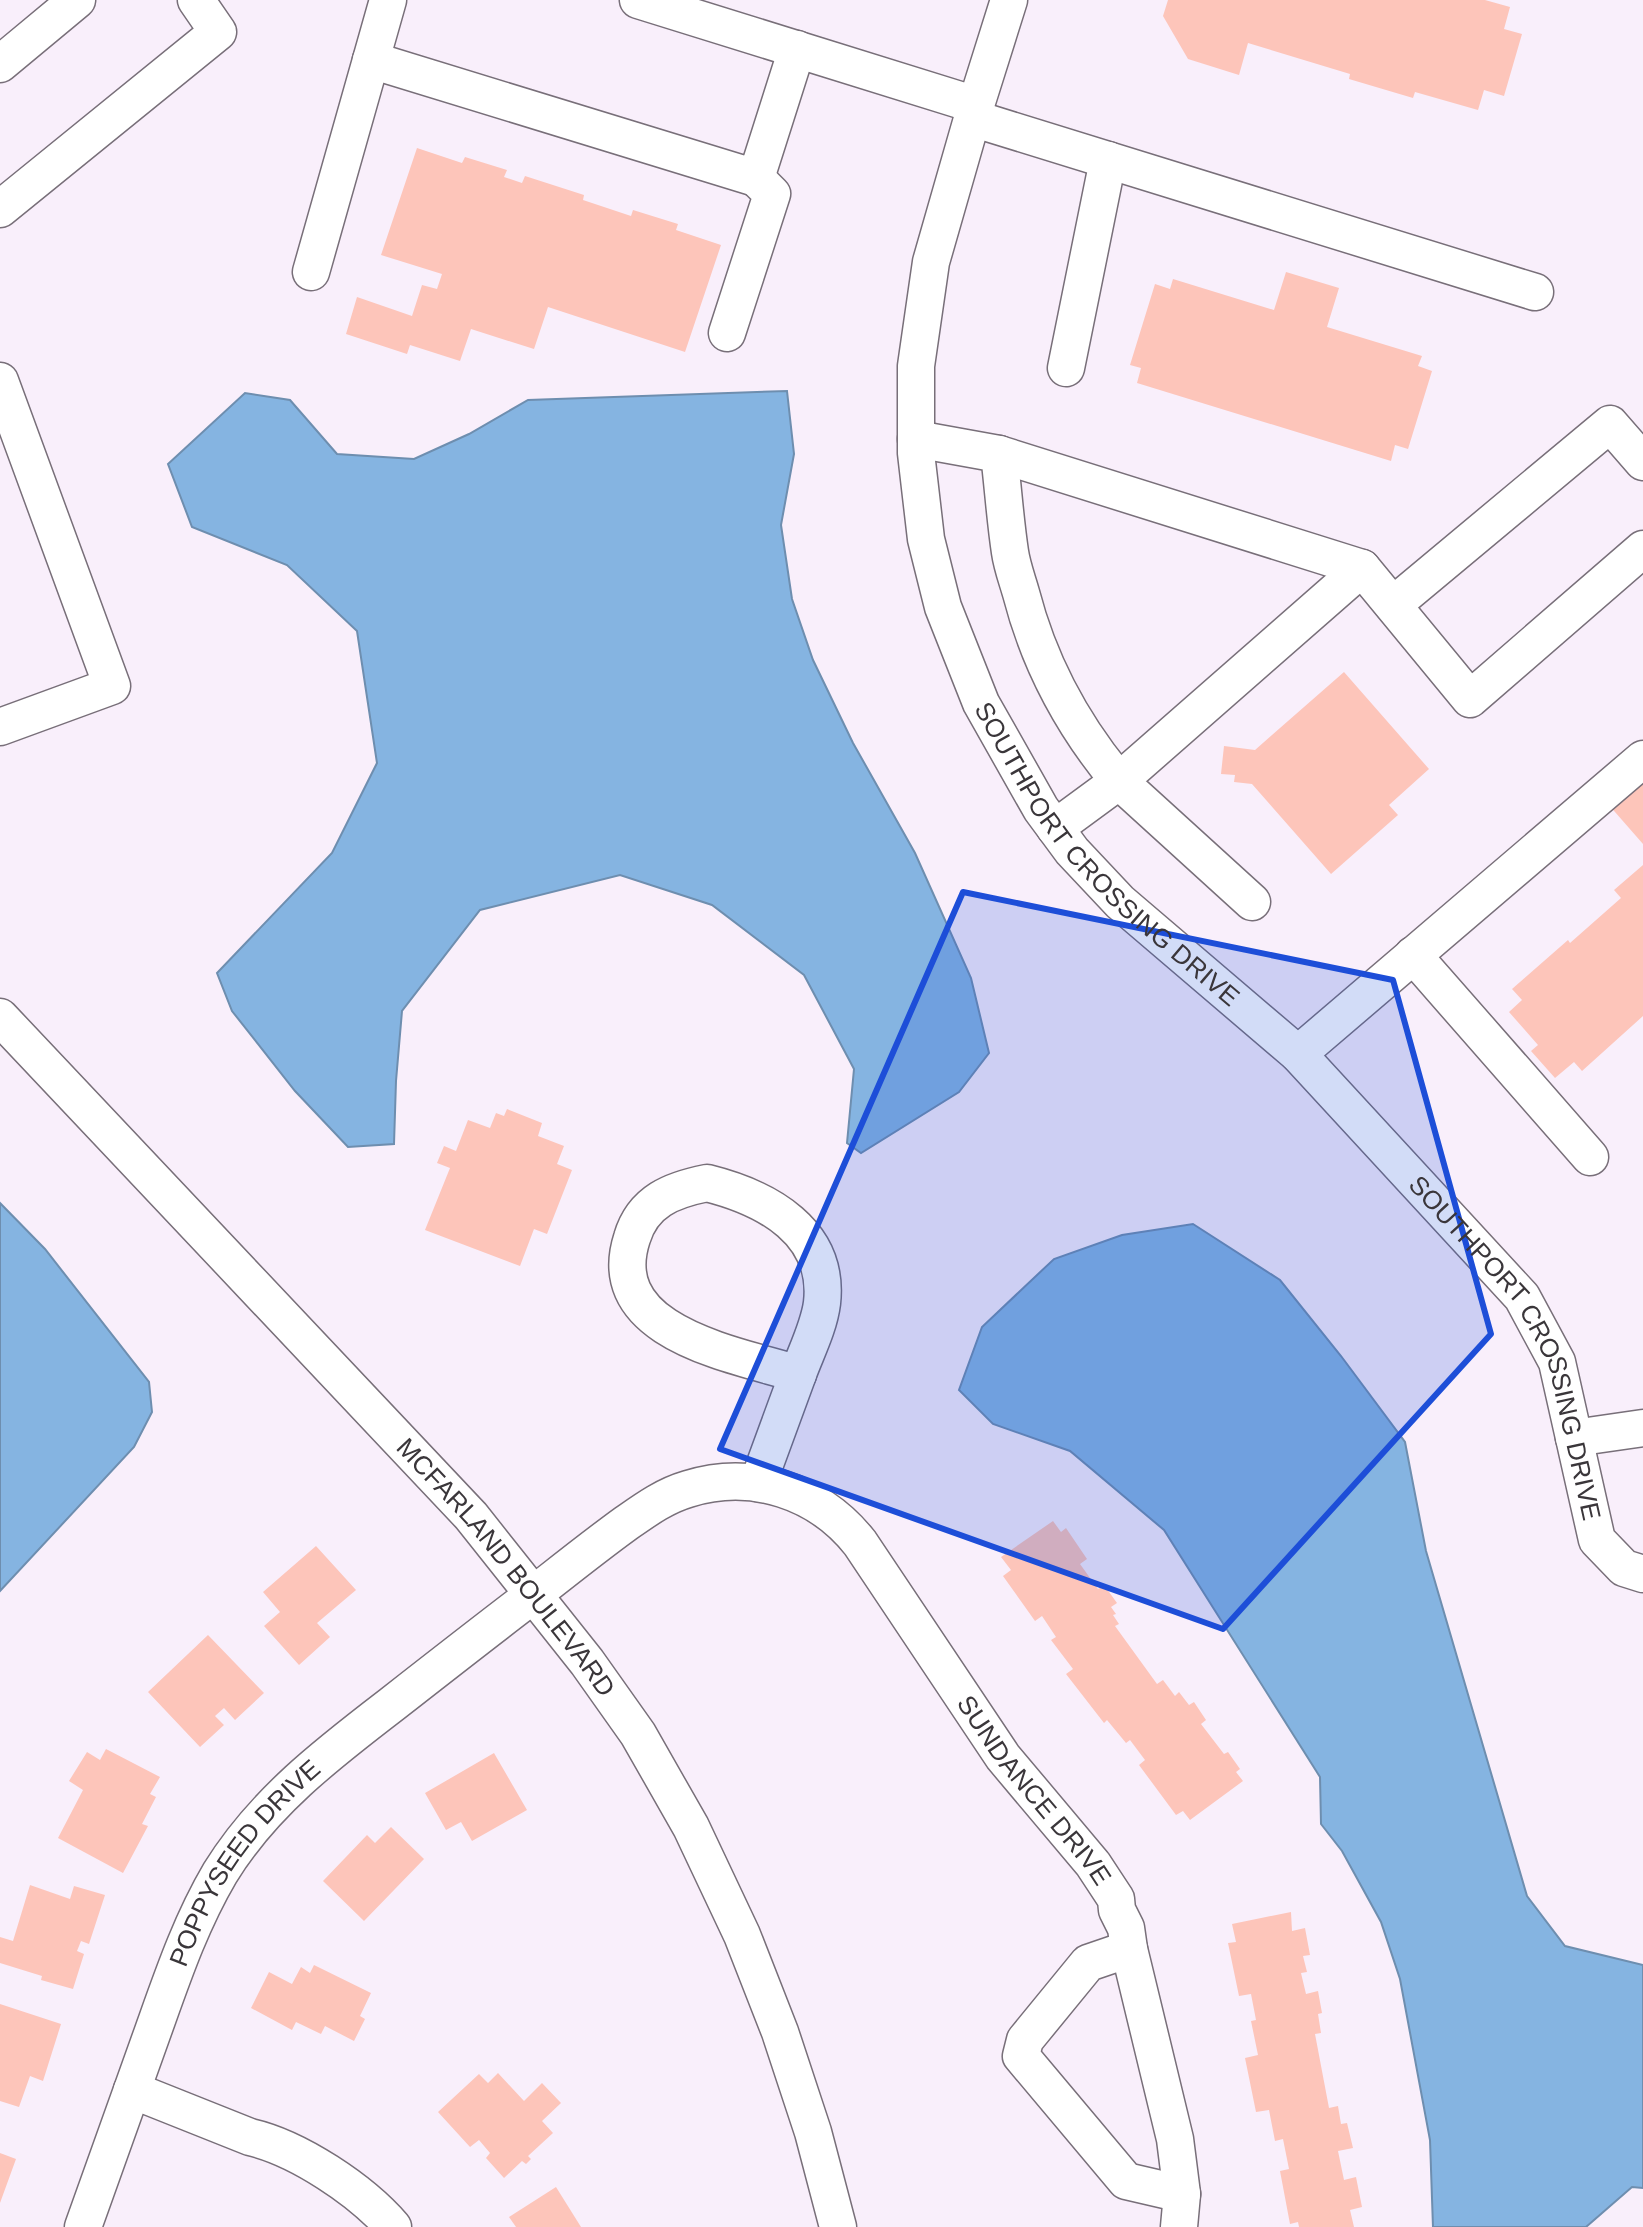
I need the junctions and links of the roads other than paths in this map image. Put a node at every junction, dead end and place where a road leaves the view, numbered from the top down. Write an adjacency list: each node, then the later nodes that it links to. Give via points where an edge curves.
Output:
1 (77, 0): 8 (street)
2 (196, 0): 12 (street, via 218,32)
3 (388, 0): 7 (street)
4 (638, 0): 6 (street)
5 (1009, 0): 9 (street, SOUTHPORT CROSSING DRIVE)
6 (797, 49): 9 (street); 11 (street)
7 (371, 60): 11 (street); 13 (street)
8 (0, 64)
9 (974, 111): 10 (street); 18 (street, SOUTHPORT CROSSING DRIVE, via 931,262 916,366)
10 (1108, 160): 14 (street); 16 (street)
11 (756, 178): 15 (street, via 772,194)
12 (0, 209)
13 (311, 272)
14 (1535, 292)
15 (727, 333)
16 (1066, 368)
17 (0, 381): 24 (street, via 112,686)
18 (916, 439): 19 (street); 27 (street, SOUTHPORT CROSSING DRIVE, via 926,539 943,607 981,703)
19 (999, 454): 22 (street); 26 (street, via 1010,554 1026,613 1071,716)
20 (1643, 462): 23 (street, via 1610,424)
21 (1643, 549): 23 (street, via 1470,699)
22 (1362, 568): 23 (street); 26 (street)
23 (1393, 605)
24 (3, 717)
25 (1643, 759): 29 (street)
26 (1119, 781): 27 (street); 28 (street)
27 (1055, 828): 31 (street, SOUTHPORT CROSSING DRIVE, via 1120,902)
28 (1252, 902)
29 (1413, 955): 31 (street); 32 (street)
30 (0, 1017): 38 (street, MCFARLAND BOULEVARD, via 471,1516)
31 (1298, 1054): 35 (street, SOUTHPORT CROSSING DRIVE, via 1522,1297 1557,1362)
32 (1590, 1157)
33 (798, 1374): 33 (street, via 822,1305 823,1275 807,1241 778,1211 726,1188 707,1183 663,1197 642,1216 627,1252 631,1291 642,1308 693,1341); 36 (street)
34 (1643, 1428): 35 (street)
35 (1574, 1438): 37 (street, SOUTHPORT CROSSING DRIVE, via 1597,1540 1624,1568)
36 (758, 1483): 38 (street, SUNDANCE DRIVE, via 712,1483 661,1500); 39 (street, SUNDANCE DRIVE, via 801,1495 832,1513 860,1543 1003,1757 1093,1864 1116,1899)
37 (1643, 1574)
38 (534, 1594): 40 (street, POPPYSEED DRIVE, via 327,1753 251,1829 188,1934); 44 (street, MCFARLAND BOULEVARD, via 638,1734 691,1827 780,2032)
39 (1129, 1949): 41 (street, SUNDANCE DRIVE, via 1175,2139); 41 (street, via 1088,1963 1025,2040 1021,2056 1126,2181)
40 (132, 2090): 42 (street, POPPYSEED DRIVE); 43 (street, via 300,2157 345,2184)
41 (1180, 2211)
42 (83, 2227)
43 (393, 2227)
44 (838, 2227)

